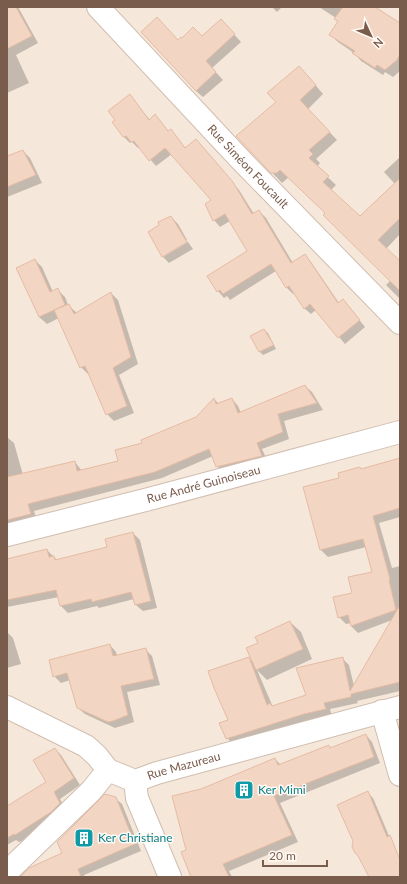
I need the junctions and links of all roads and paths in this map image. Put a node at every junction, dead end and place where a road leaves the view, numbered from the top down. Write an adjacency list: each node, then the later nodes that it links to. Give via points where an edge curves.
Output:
1 (98, 7): 2 (street, Rue Siméon Foucault, via 239,158)
2 (400, 323)
3 (400, 432): 4 (street, Rue André Guinoiseau)
4 (7, 535)
5 (7, 708): 7 (street, via 86,746)
6 (391, 709): 8 (street); 9 (street, Rue Mazureau, via 156,773)
7 (108, 770): 9 (street, Rue Mazureau); 10 (street, via 91,791)
8 (400, 775)
9 (135, 781): 11 (street, via 137,798)
10 (7, 872)
11 (170, 877)

